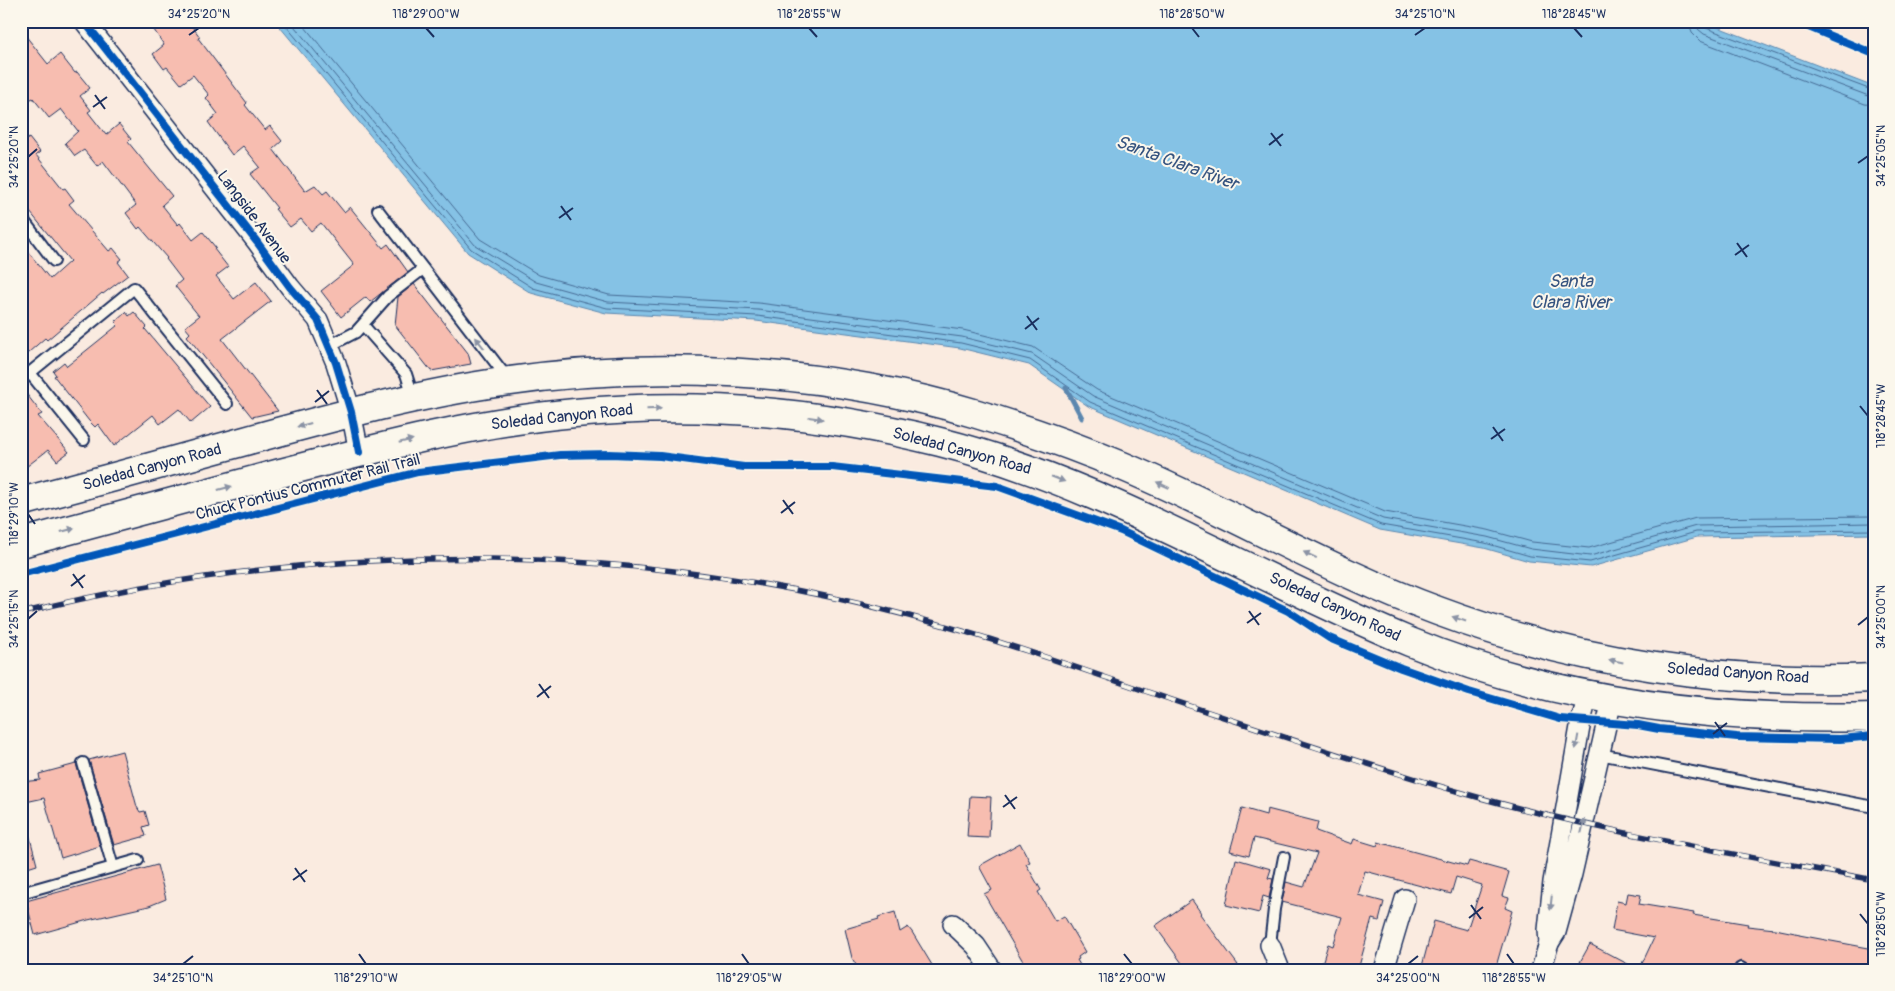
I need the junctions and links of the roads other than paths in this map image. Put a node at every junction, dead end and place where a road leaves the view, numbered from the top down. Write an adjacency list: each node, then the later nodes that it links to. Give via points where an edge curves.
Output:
1 (84, 21): 7 (street, Langside Avenue, via 318,320)
2 (378, 210): 5 (lane)
3 (21, 217): 4 (lane)
4 (54, 261)
5 (423, 269): 6 (lane, via 388,296); 10 (lane, one-way to 5)
6 (363, 324): 7 (lane, via 356,332); 11 (lane, via 406,374)
7 (329, 346): 13 (street, Langside Avenue)
8 (30, 373): 9 (lane); 12 (lane, via 134,288); 14 (lane)
9 (21, 380)
10 (510, 381): 11 (main road, Soledad Canyon Road); 19 (main road, Soledad Canyon Road, one-way to 10, via 1655,667 1558,648 1498,632 1380,588 1125,467 1049,437 972,412 901,395 812,380 731,372 650,370)
11 (414, 399): 13 (main road, Soledad Canyon Road)
12 (227, 404)
13 (351, 412): 15 (street, Langside Avenue); 16 (main road, Soledad Canyon Road, one-way to 16)
14 (84, 440)
15 (359, 452): 17 (main road, Soledad Canyon Road, one-way to 15); 20 (main road, Soledad Canyon Road, one-way to 20, via 516,420 630,409 682,408 778,414 891,431 993,457 1092,492 1360,621 1415,644 1488,669)
16 (21, 502)
17 (21, 543)
18 (1874, 678): 19 (main road, Soledad Canyon Road)
19 (1807, 680): 20 (main road, via 1758,696 1611,680 1594,688)
20 (1600, 697): 21 (main road, Soledad Canyon Road, via 1744,716); 22 (street); 31 (street, one-way to 31, via 1581,721 1553,882)
21 (1874, 717)
22 (1599, 754): 24 (lane); 31 (street, one-way to 22, via 1556,932 1570,882)
23 (82, 762): 27 (lane)
24 (1874, 807)
25 (1284, 857): 32 (lane)
26 (138, 860): 27 (lane)
27 (113, 867): 28 (lane)
28 (21, 893)
29 (1405, 899): 35 (street)
30 (953, 924): 33 (street, via 976,946)
31 (1549, 943): 36 (street)
32 (1270, 945): 34 (street)
33 (992, 970)
34 (1280, 970)
35 (1384, 970)
36 (1541, 970)

